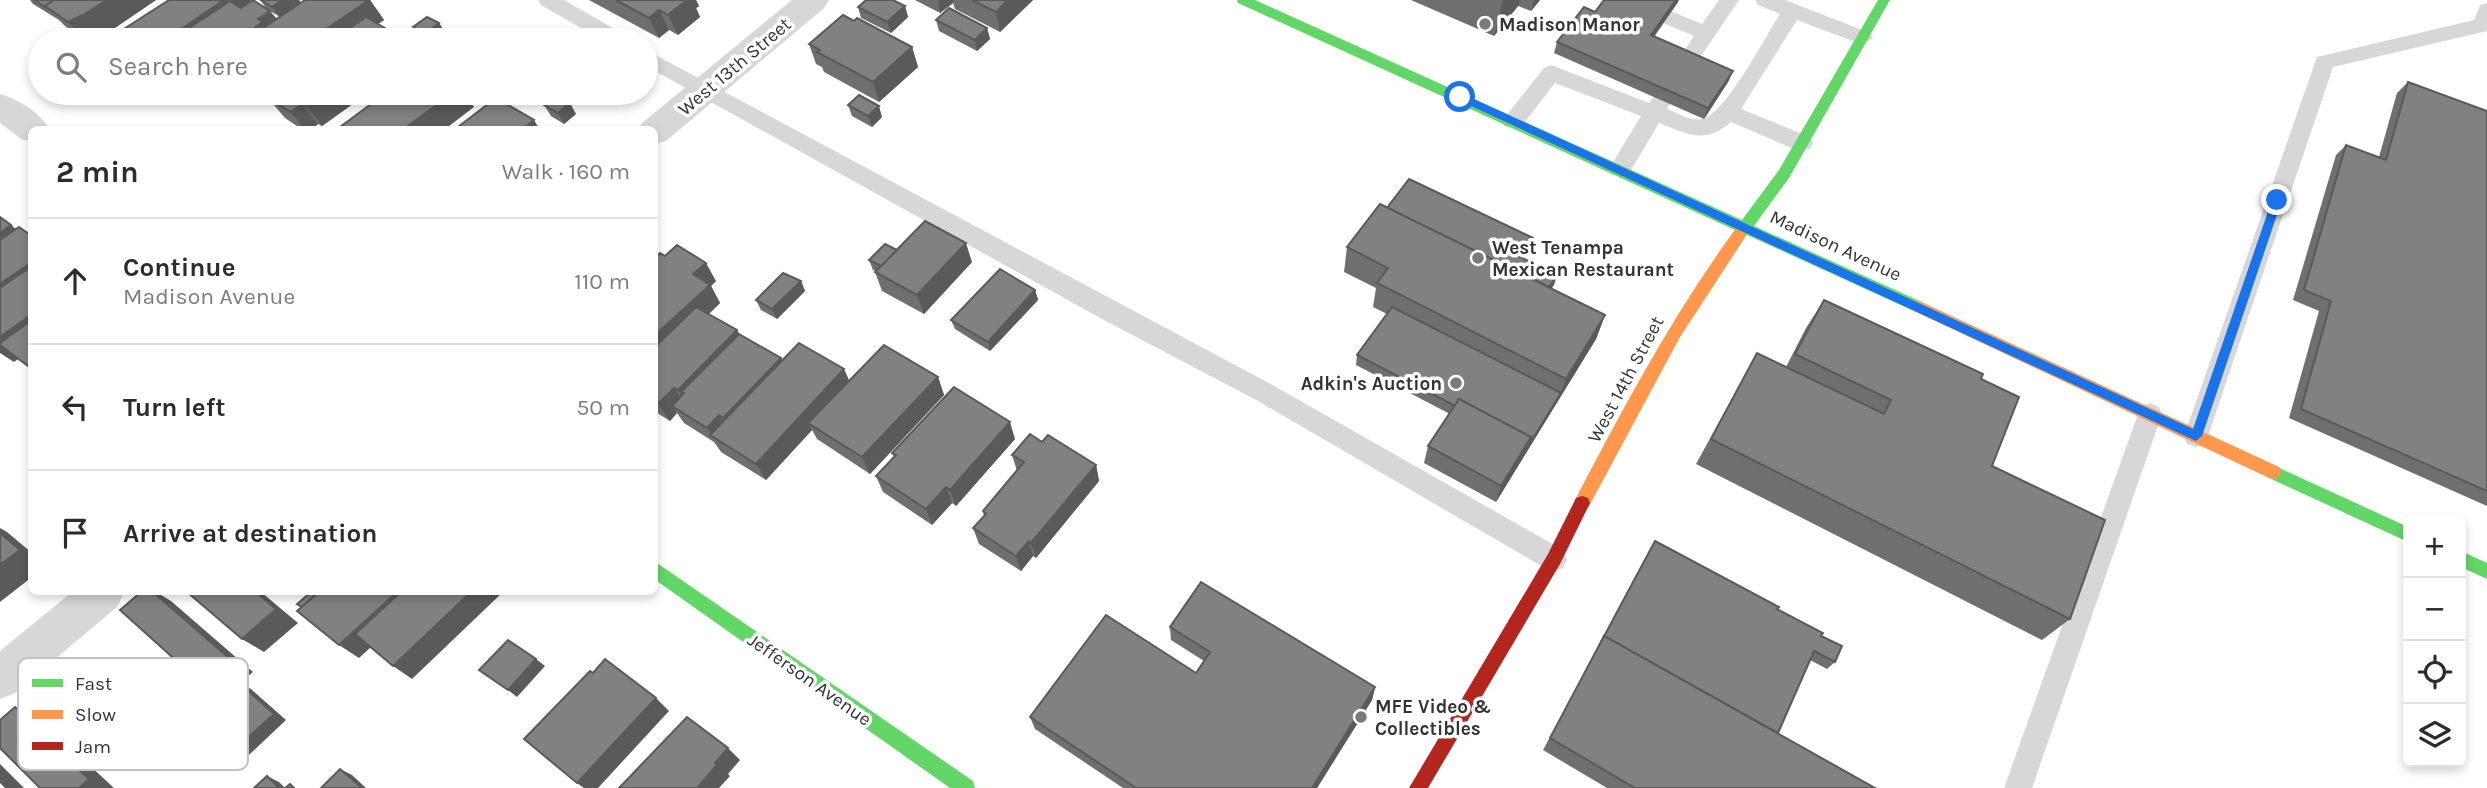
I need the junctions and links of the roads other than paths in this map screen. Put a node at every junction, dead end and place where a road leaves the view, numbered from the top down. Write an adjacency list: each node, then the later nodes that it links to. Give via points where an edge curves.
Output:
1 (548, 0): 10 (lane)
2 (813, 0): 15 (street, West 13th Street)
3 (1244, 0): 19 (street, Madison Avenue)
4 (1729, 0): 11 (lane)
5 (1765, 0): 8 (lane)
6 (1884, 0): 12 (street, West 14th Street)
7 (2487, 10): 26 (lane, via 2483,25 2324,62)
8 (1792, 11): 12 (lane); 18 (lane)
9 (1668, 17): 11 (lane)
10 (597, 28)
11 (1705, 33): 13 (lane)
12 (1863, 38): 22 (street, West 14th Street)
13 (1686, 63)
14 (658, 64): 15 (lane)
15 (704, 91): 21 (street, West 13th Street); 28 (lane, via 1267,394)
16 (0, 106): 20 (street)
17 (1657, 107): 18 (lane, via 1693,128 1711,127); 19 (lane, via 1586,77 1551,73); 23 (lane)
18 (1728, 112): 22 (lane)
19 (1513, 121): 23 (street, Madison Avenue)
20 (28, 126)
21 (658, 129)
22 (1802, 142): 24 (street, West 14th Street)
23 (1620, 169): 24 (street, Madison Avenue)
24 (1747, 227): 25 (street, Madison Avenue); 28 (street, West 14th Street, via 1701,286 1654,362)
25 (2150, 414): 26 (street, Madison Avenue); 38 (lane)
26 (2196, 436): 27 (street, Madison Avenue)
27 (2403, 533)
28 (1554, 559): 37 (street, West 14th Street)
29 (2466, 561): 30 (street)
30 (2487, 571)
31 (658, 572): 36 (street, Jefferson Avenue)
32 (99, 595): 33 (street)
33 (24, 658)
34 (18, 663): 35 (street)
35 (0, 678)
36 (966, 788)
37 (1418, 788)
38 (2018, 788)

